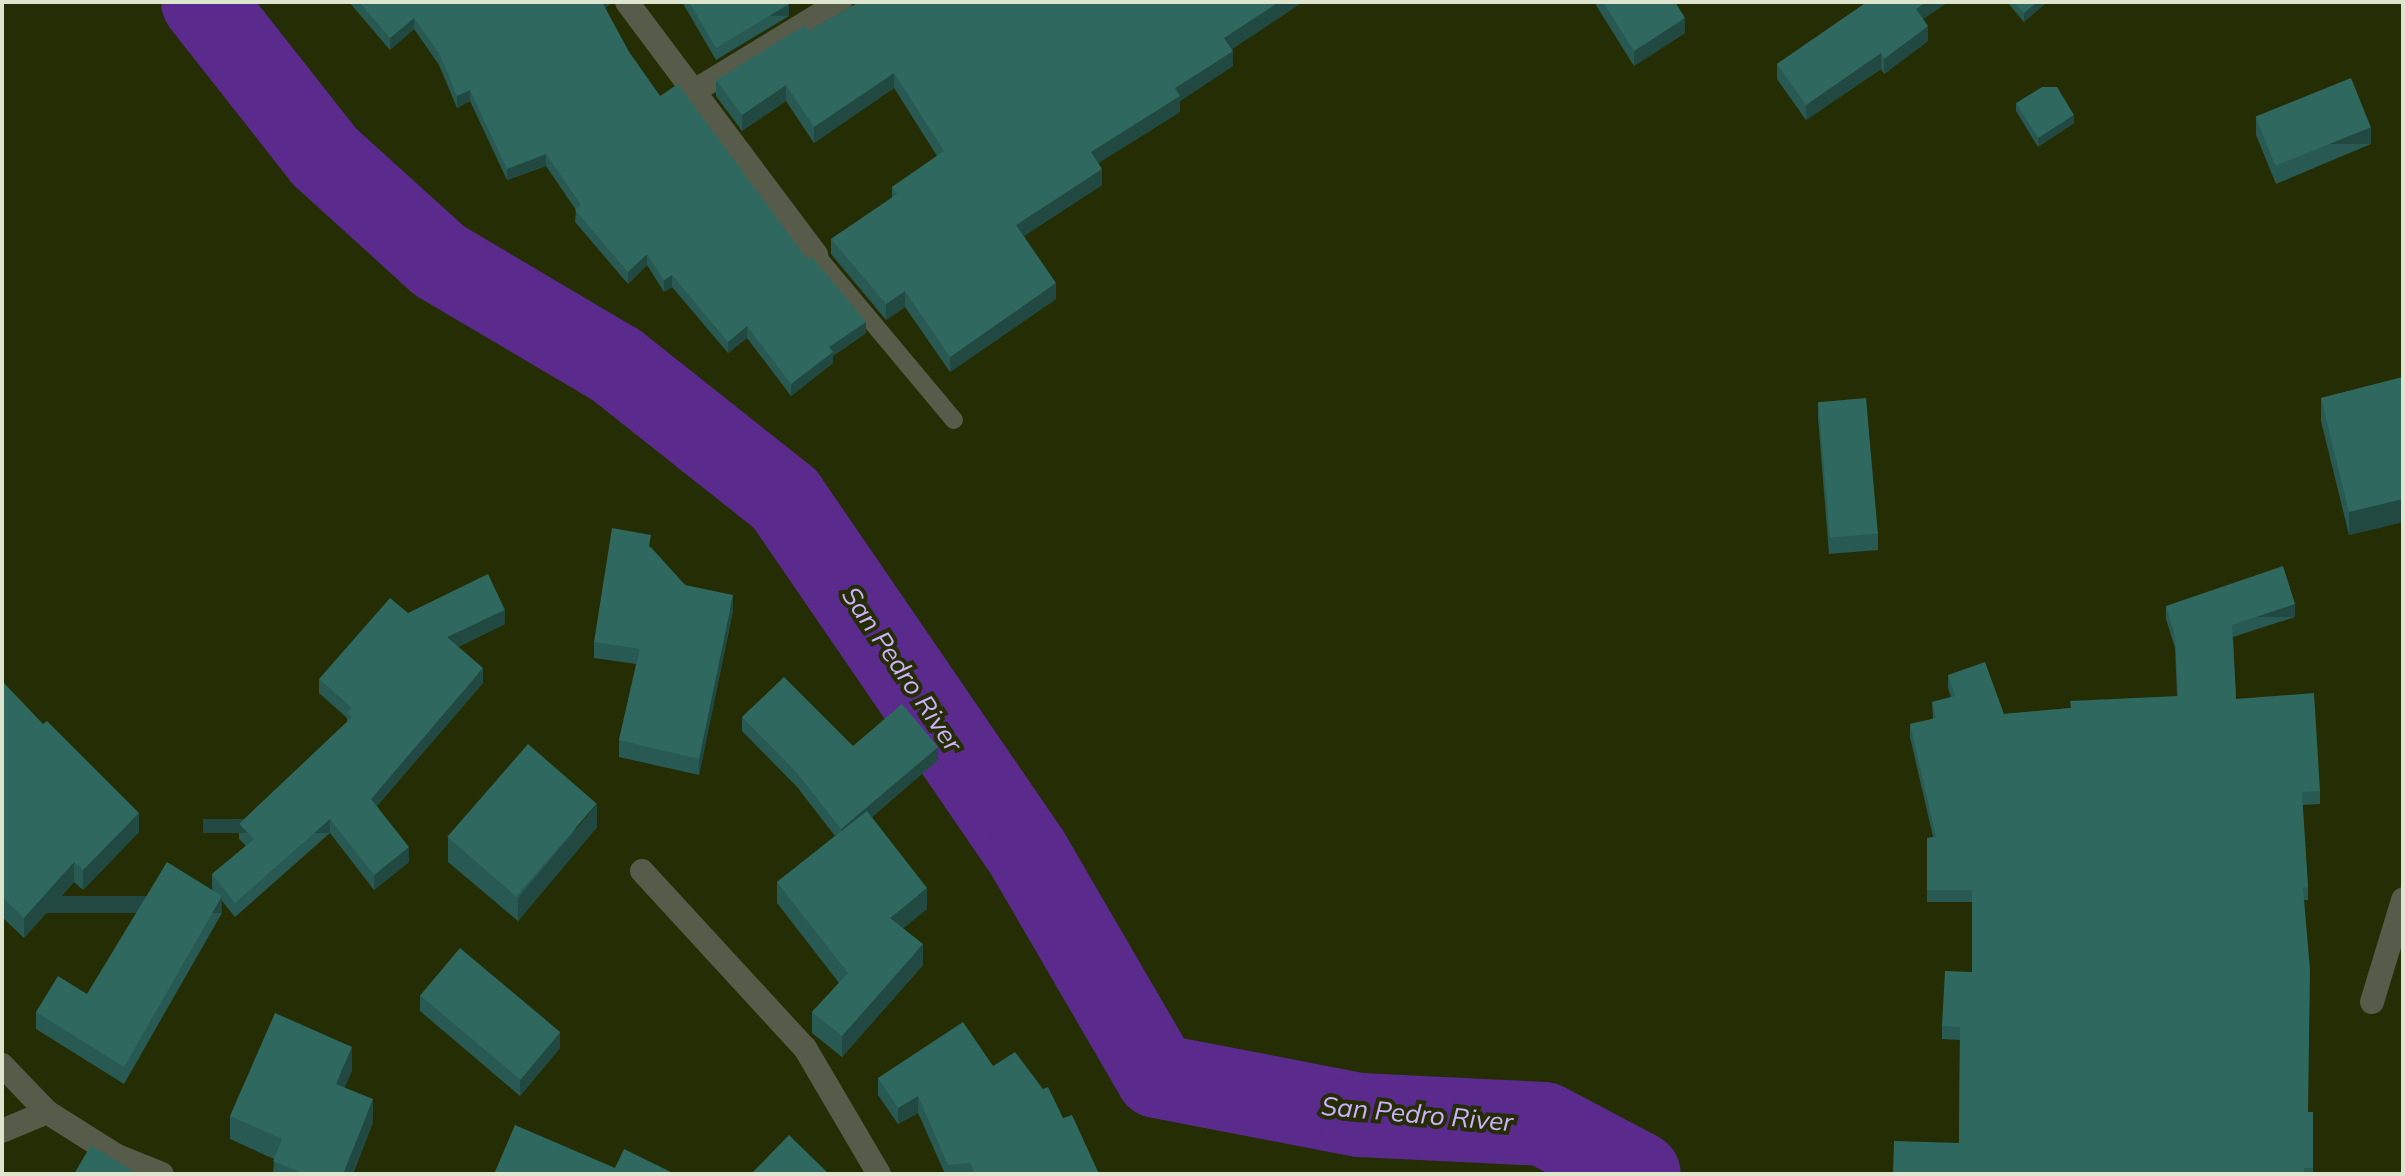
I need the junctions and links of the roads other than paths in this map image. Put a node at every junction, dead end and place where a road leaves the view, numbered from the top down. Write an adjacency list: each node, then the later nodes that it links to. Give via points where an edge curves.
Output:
1 (627, 2): 3 (street)
2 (840, 2): 3 (street)
3 (696, 90): 4 (street)
4 (816, 255): 5 (lane)
5 (954, 420)
6 (642, 871): 13 (street, via 805,1048)
7 (2403, 900): 8 (street)
8 (2372, 1002)
9 (2, 1065): 10 (street)
10 (47, 1112): 11 (street); 12 (street, via 117,1156)
11 (2, 1131)
12 (162, 1174)
13 (879, 1174)

